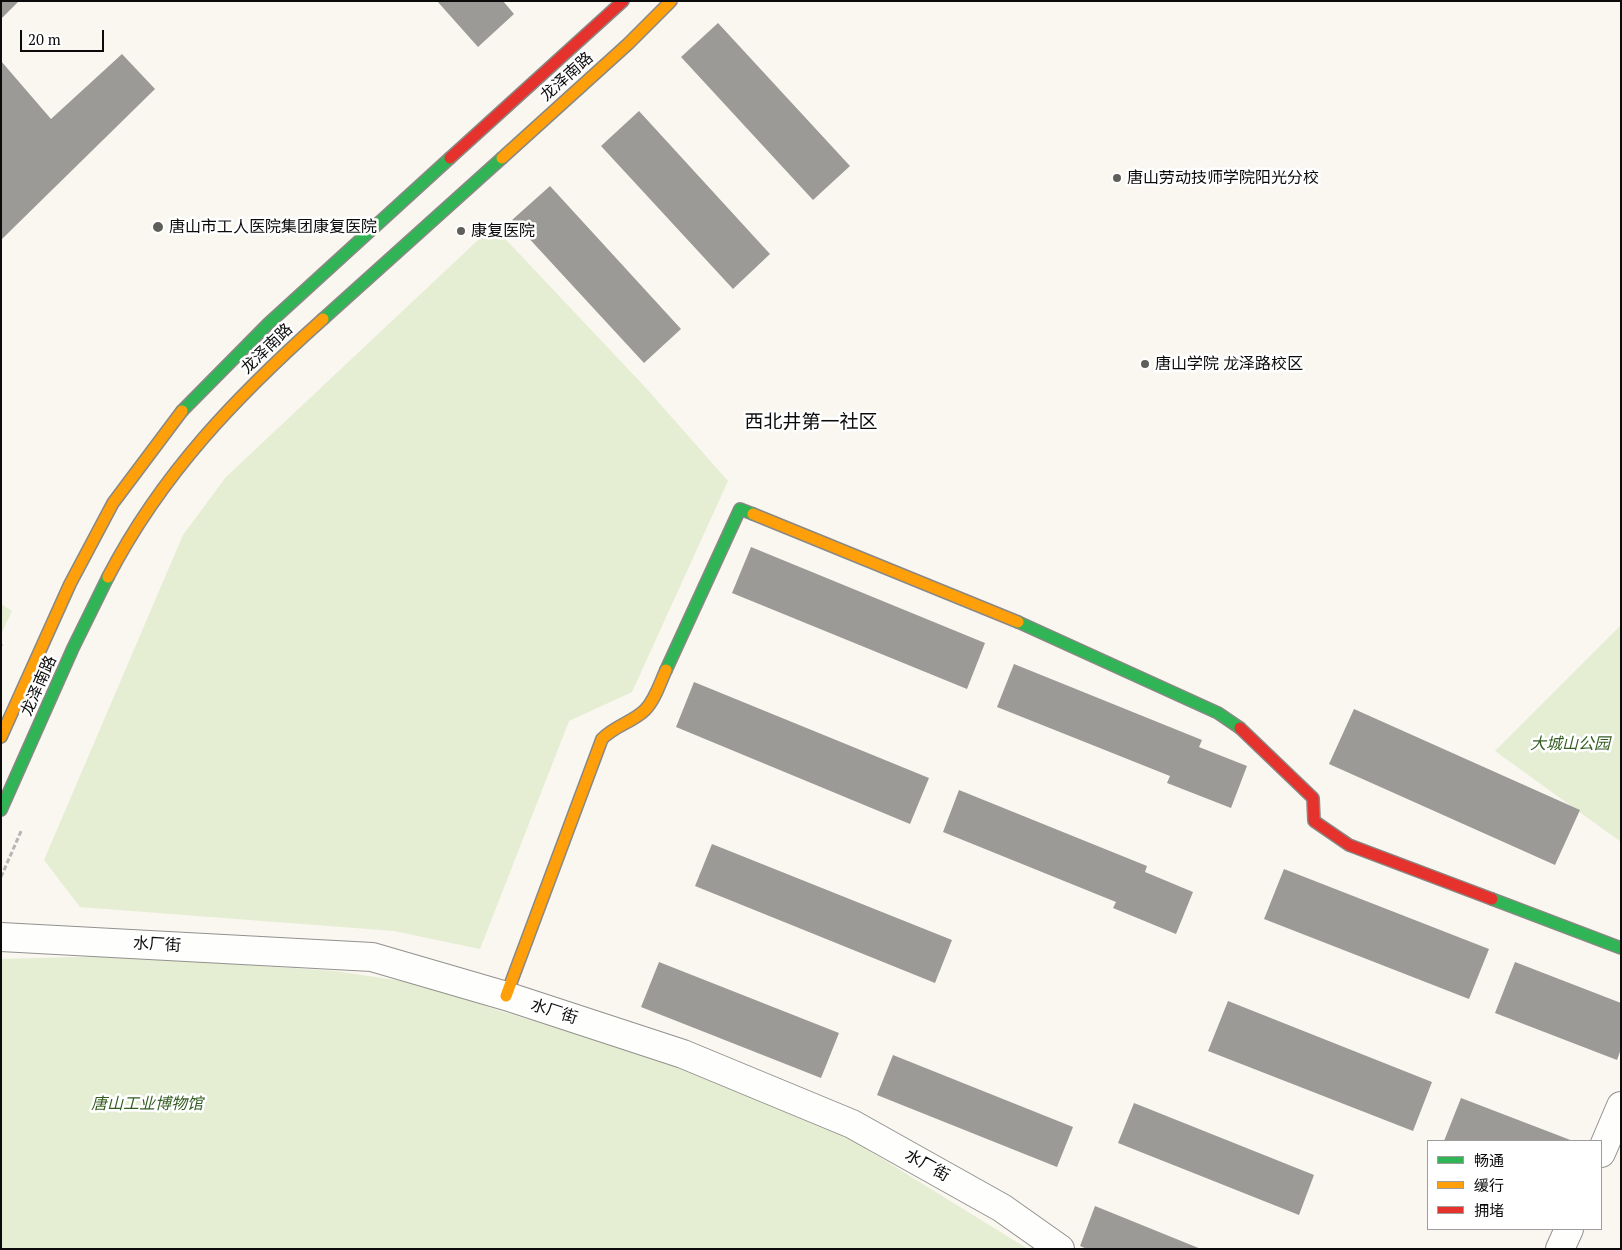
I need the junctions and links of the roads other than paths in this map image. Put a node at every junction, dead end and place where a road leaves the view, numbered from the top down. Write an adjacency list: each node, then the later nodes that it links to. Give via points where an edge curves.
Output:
1 (623, 1): 3 (main road, 龙泽南路, via 268,324 178,415 113,503 70,584)
2 (671, 1): 4 (main road, 龙泽南路, via 628,44 292,347 210,427 159,493 117,561 87,618)
3 (1, 737)
4 (1, 810)
5 (1, 937): 7 (street, 水厂街, via 372,957)
6 (1621, 948): 7 (main road, via 1349,845 1314,821 1313,798 1247,733 1218,714 1020,623 740,510 651,703 643,714 607,733 602,739)
7 (506, 996): 11 (street, 水厂街, via 683,1054 852,1124 1002,1208)
8 (1621, 1106): 9 (street)
9 (1602, 1151)
10 (1569, 1230): 12 (street)
11 (1060, 1249)
12 (1560, 1249)

